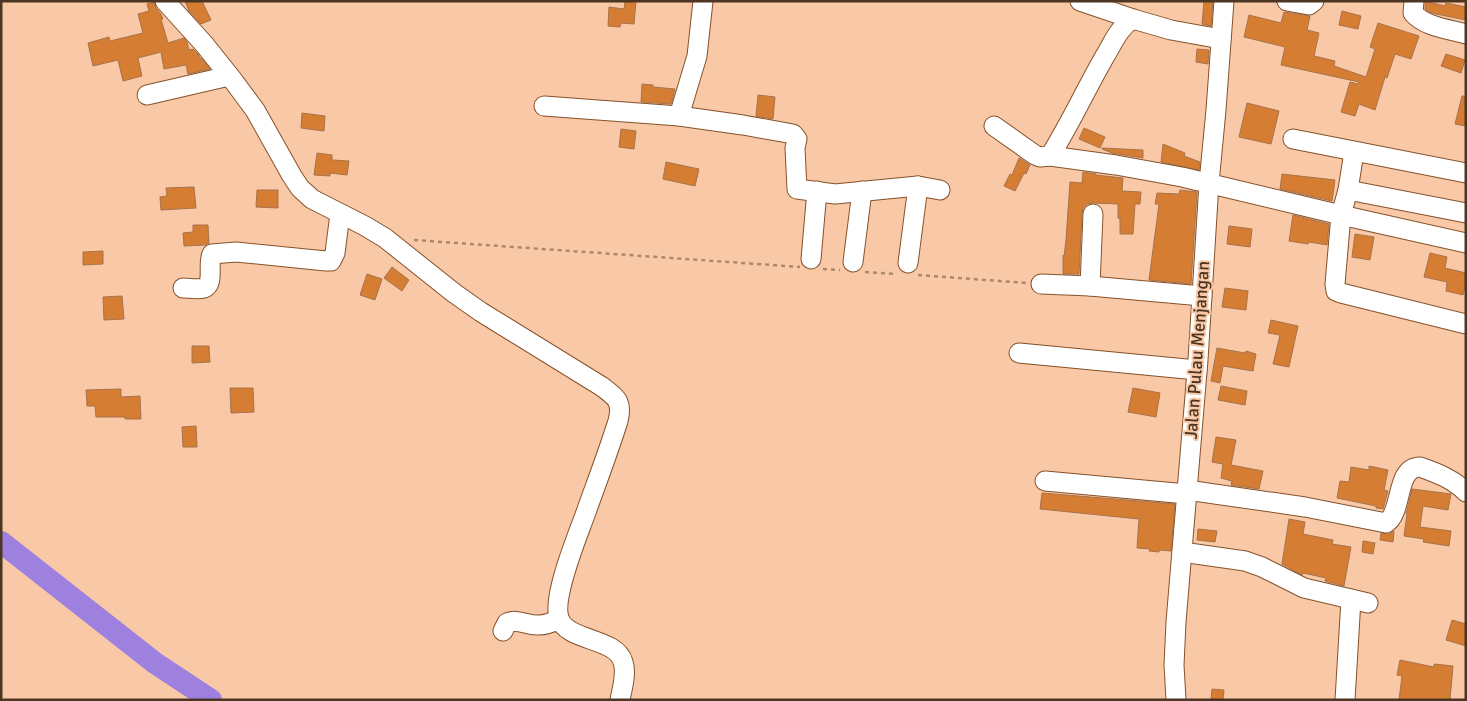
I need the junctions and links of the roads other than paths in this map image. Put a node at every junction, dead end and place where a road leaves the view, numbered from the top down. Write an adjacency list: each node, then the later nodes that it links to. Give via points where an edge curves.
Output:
1 (165, 1): 11 (street)
2 (703, 1): 14 (street, via 697,56)
3 (1080, 1): 8 (street)
4 (1224, 1): 10 (street, Jalan Pulau Menjangan)
5 (1287, 1): 6 (street, via 1309,5)
6 (1314, 1)
7 (1414, 1): 9 (street, via 1413,13 1418,19)
8 (1133, 20): 10 (street); 18 (street, via 1119,33)
9 (1466, 34)
10 (1221, 39): 20 (street, Jalan Pulau Menjangan)
11 (229, 76): 12 (street); 27 (street, via 255,110 300,188 312,199)
12 (146, 95)
13 (544, 106): 14 (street)
14 (679, 116): 24 (street, via 793,134 797,139 797,189)
15 (994, 126): 18 (street, via 1035,155)
16 (1293, 139): 17 (street)
17 (1354, 152): 19 (street); 23 (street)
18 (1050, 156): 20 (street)
19 (1466, 173)
20 (1209, 183): 29 (street); 37 (street, Jalan Pulau Menjangan)
21 (918, 186): 22 (street); 25 (street); 33 (street)
22 (940, 190)
23 (1348, 190): 26 (street); 29 (street)
24 (817, 191): 25 (street, via 836,194); 31 (street)
25 (862, 191): 32 (street)
26 (1466, 213)
27 (340, 214): 36 (street, via 335,256 331,261 216,252 210,257 207,286); 45 (street, via 385,238 461,298 618,400 618,421 564,576)
28 (1093, 214): 35 (street)
29 (1341, 215): 30 (street); 38 (street, via 1336,291)
30 (1466, 243)
31 (812, 265)
32 (852, 268)
33 (907, 271)
34 (1041, 284): 35 (street)
35 (1090, 286): 37 (street)
36 (183, 288)
37 (1202, 296): 40 (street, Jalan Pulau Menjangan)
38 (1466, 324)
39 (1019, 353): 40 (street)
40 (1196, 370): 42 (street, Jalan Pulau Menjangan)
41 (1045, 481): 42 (street)
42 (1187, 492): 43 (street, via 1305,507 1386,524 1394,512 1404,479 1415,467 1446,477); 44 (street, Jalan Pulau Menjangan)
43 (1466, 492)
44 (1182, 552): 48 (street, Jalan Pulau Menjangan, via 1174,645); 49 (street, via 1245,561 1304,588 1360,601)
45 (559, 619): 46 (street, via 537,626 513,620); 47 (street, via 565,627 620,656 624,672)
46 (502, 631)
47 (620, 700)
48 (1176, 700)
49 (1345, 700)

